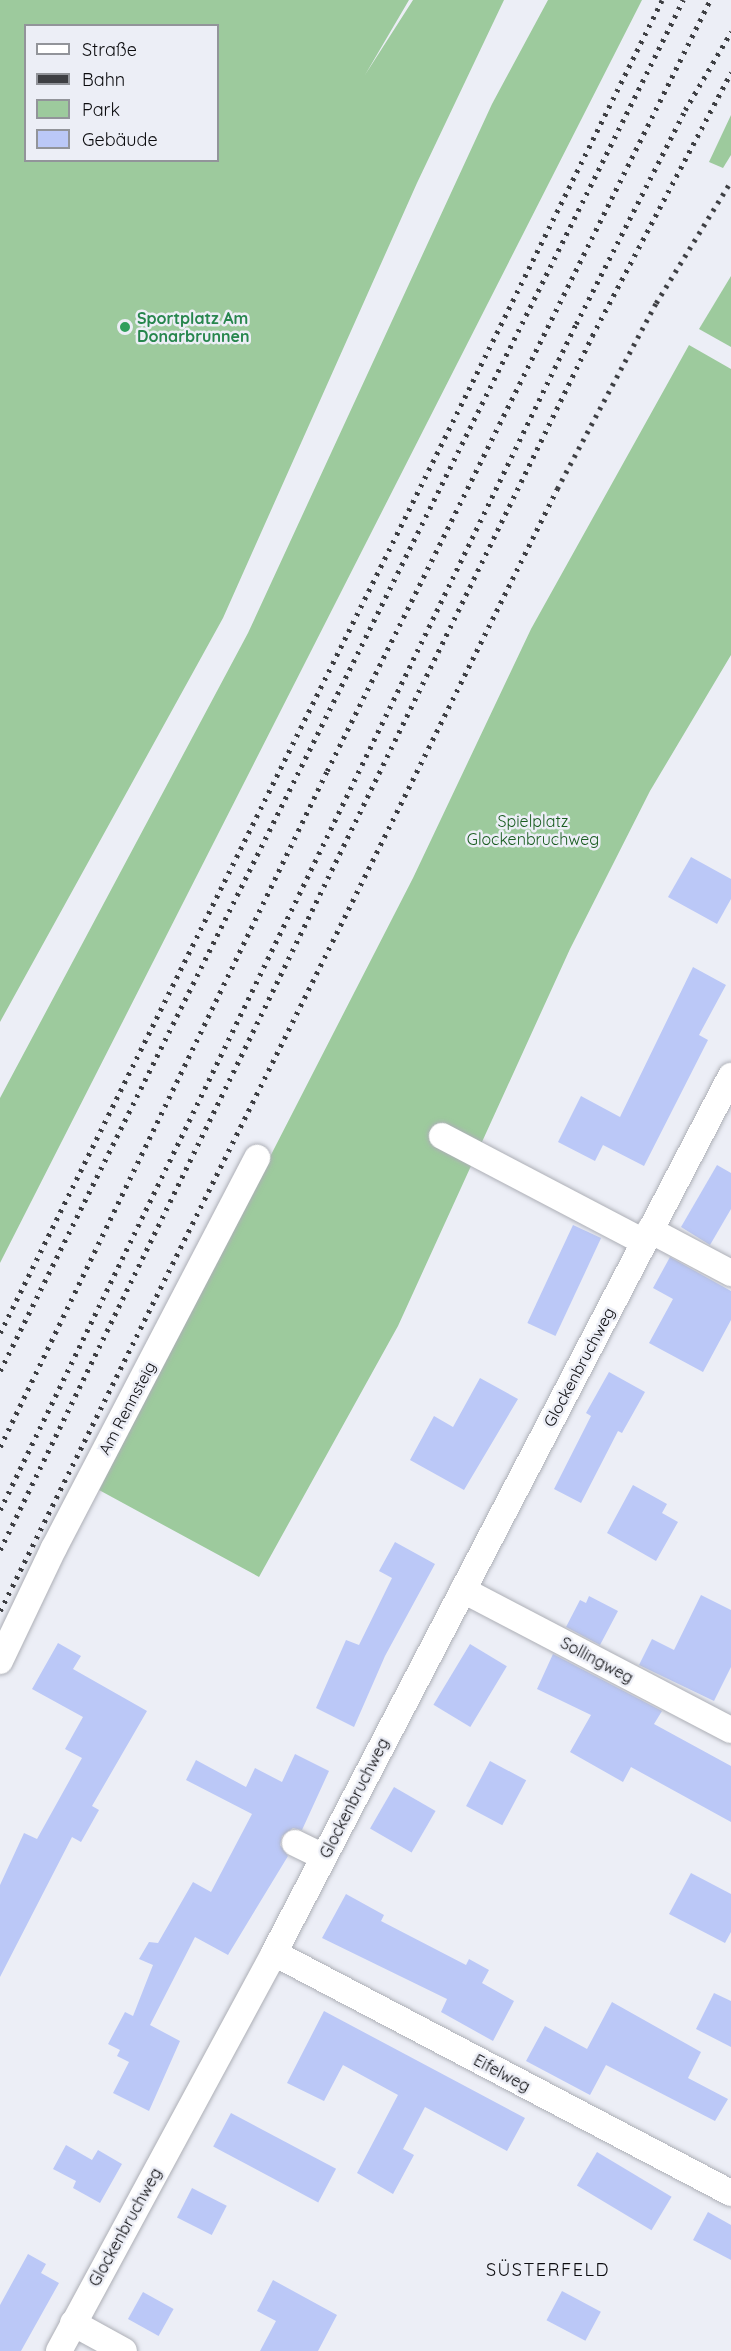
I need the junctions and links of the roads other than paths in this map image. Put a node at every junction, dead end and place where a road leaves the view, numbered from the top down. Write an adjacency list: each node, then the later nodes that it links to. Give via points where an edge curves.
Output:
1 (731, 1076): 4 (street, Glockenbruchweg)
2 (442, 1136): 4 (street)
3 (257, 1158): 7 (street, Am Rennsteig, via 54,1548)
4 (647, 1236): 5 (street); 6 (street, Glockenbruchweg)
5 (731, 1273)
6 (463, 1590): 8 (street, Sollingweg); 10 (street, Glockenbruchweg)
7 (0, 1661)
8 (731, 1730)
9 (295, 1843): 10 (street)
10 (324, 1857): 11 (street, Glockenbruchweg)
11 (274, 1953): 12 (street, Eifelweg); 13 (street, Glockenbruchweg)
12 (731, 2193)
13 (73, 2324): 14 (street, Glockenbruchweg); 15 (street)
14 (59, 2351)
15 (124, 2351)

